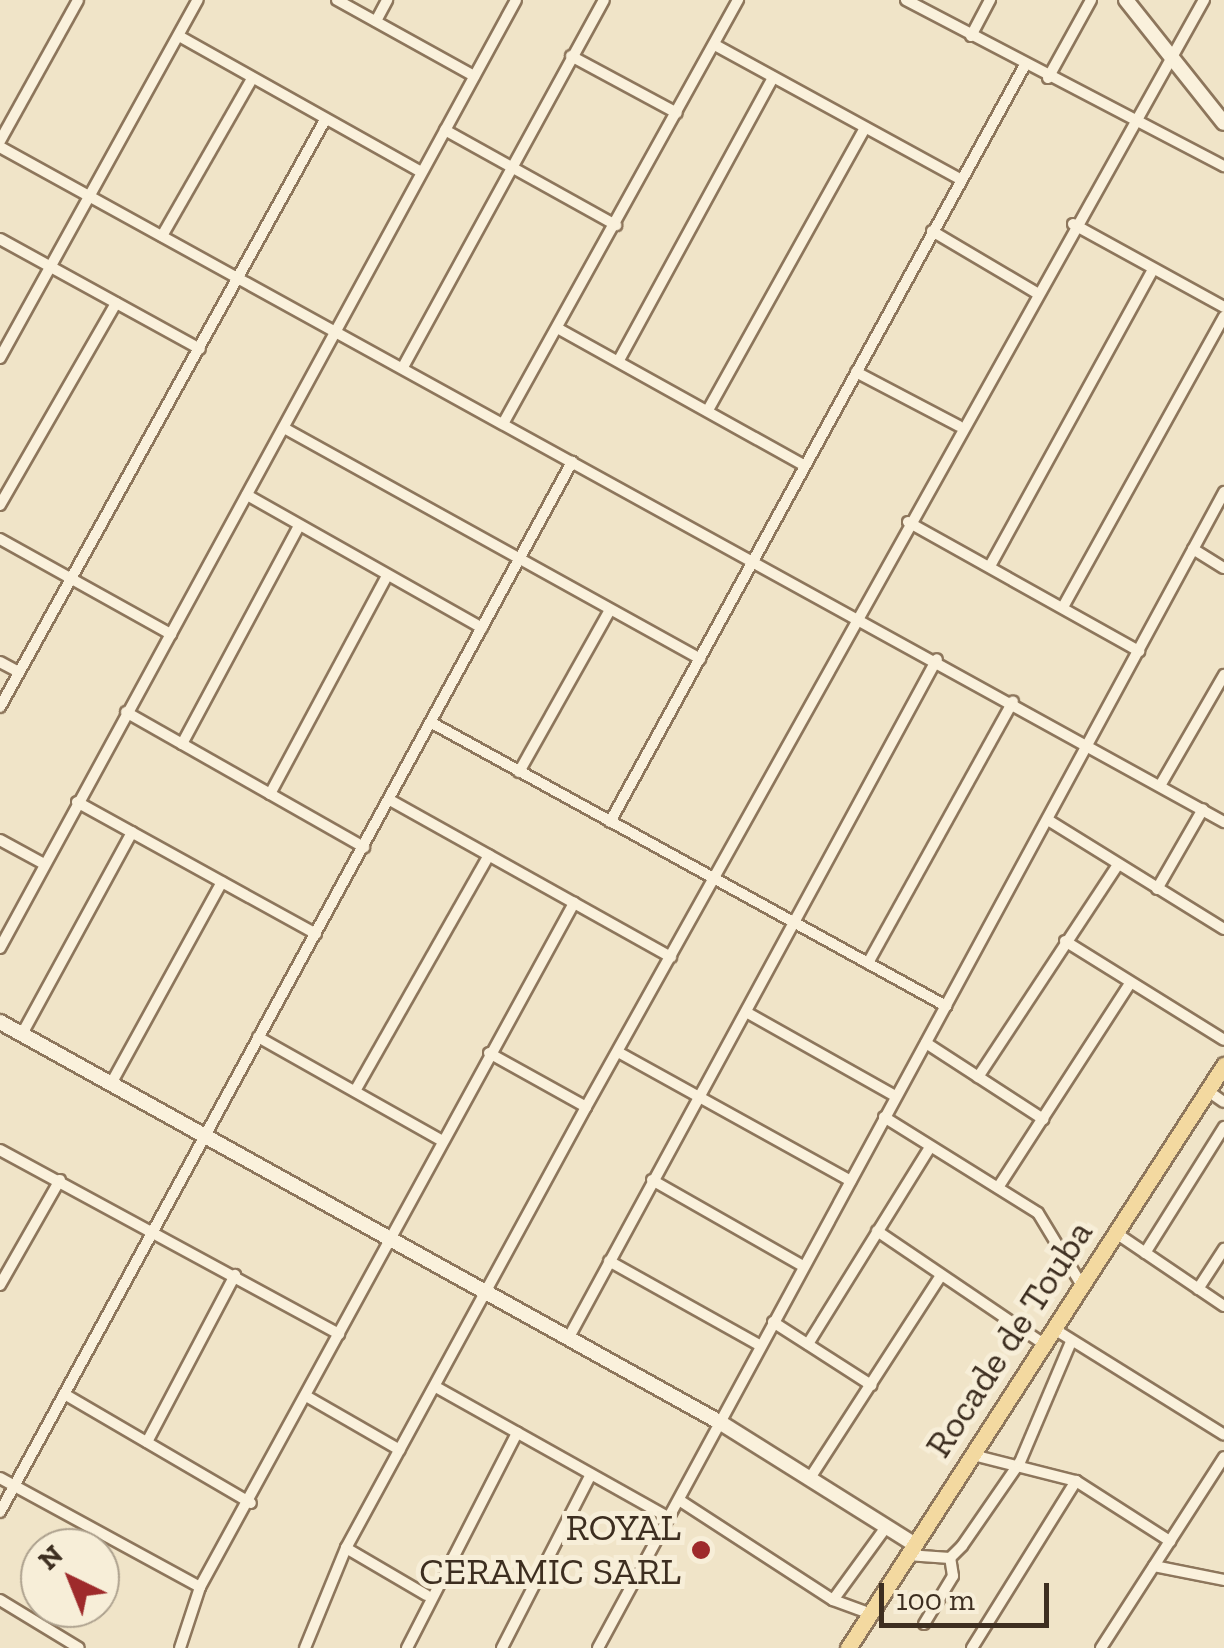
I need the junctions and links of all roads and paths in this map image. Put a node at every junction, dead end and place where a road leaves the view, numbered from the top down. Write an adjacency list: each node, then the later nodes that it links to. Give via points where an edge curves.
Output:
1 (78, 0): 30 (street)
2 (198, 0): 14 (street)
3 (337, 0): 13 (street)
4 (388, 0): 13 (street)
5 (516, 0): 20 (street)
6 (604, 0): 17 (street)
7 (738, 0): 16 (street)
8 (906, 0): 15 (street)
9 (990, 0): 15 (street)
10 (1091, 0): 22 (street)
11 (1126, 0): 18 (street)
12 (1204, 0): 18 (street)
13 (376, 21): 20 (street)
14 (179, 36): 23 (street); 35 (street)
15 (971, 36): 19 (street)
16 (715, 46): 21 (street); 24 (street)
17 (571, 56): 24 (street); 32 (street)
18 (1170, 56): 26 (street); 27 (street)
19 (1025, 66): 22 (street); 34 (street)
20 (474, 76): 29 (street)
21 (773, 77): 28 (street); 52 (street)
22 (1048, 78): 26 (street)
23 (252, 79): 25 (street); 39 (street)
24 (677, 113): 37 (street)
25 (325, 120): 33 (street); 43 (street)
26 (1130, 122): 31 (street); 36 (street)
27 (1224, 122)
28 (866, 128): 34 (street); 55 (street)
29 (446, 130): 32 (street); 33 (street)
30 (0, 144): 35 (street)
31 (1224, 166)
32 (513, 170): 37 (street); 53 (street)
33 (420, 171): 49 (street)
34 (960, 179): 38 (street)
35 (89, 195): 39 (street); 41 (street)
36 (1073, 224): 42 (street); 44 (street)
37 (616, 226): 48 (street)
38 (932, 231): 44 (street); 54 (street)
39 (162, 236): 43 (street)
40 (0, 239): 41 (street)
41 (50, 267): 45 (street); 51 (street)
42 (1152, 269): 46 (street); 70 (street)
43 (236, 278): 49 (street); 50 (street)
44 (1035, 292): 57 (street)
45 (116, 303): 50 (street); 63 (street)
46 (1224, 307)
47 (1224, 317): 74 (street)
48 (558, 329): 52 (street); 56 (street)
49 (335, 330): 53 (street); 58 (street)
50 (200, 349): 73 (street)
51 (0, 358)
52 (619, 360): 55 (street)
53 (403, 367): 56 (street)
54 (856, 372): 57 (street); 60 (street)
55 (708, 410): 60 (street)
56 (504, 422): 59 (street)
57 (960, 426): 64 (street)
58 (284, 428): 62 (street); 68 (street)
59 (572, 462): 68 (street); 69 (street)
60 (802, 464): 69 (street)
61 (1224, 492): 67 (street)
62 (247, 495): 65 (street); 78 (street)
63 (0, 505)
64 (908, 522): 70 (street); 76 (street)
65 (299, 526): 72 (street); 89 (street)
66 (0, 539): 73 (street)
67 (1193, 549): 71 (street); 79 (street)
68 (520, 559): 75 (street); 77 (street)
69 (754, 560): 76 (street); 80 (street)
70 (990, 566): 74 (street)
71 (1224, 568)
72 (387, 576): 77 (street); 93 (street)
73 (71, 578): 78 (street); 83 (street)
74 (1063, 606): 79 (street)
75 (610, 610): 80 (street); 91 (street)
76 (856, 615): 81 (street); 106 (street)
77 (482, 628): 88 (street)
78 (171, 634): 87 (street)
79 (1139, 651): 90 (street)
80 (700, 659): 98 (street)
81 (937, 659): 85 (street); 110 (street)
82 (0, 662): 83 (street)
83 (19, 672): 86 (street)
84 (1223, 679): 92 (street)
85 (1013, 701): 90 (street); 116 (street)
86 (0, 707)
87 (126, 712): 89 (street); 95 (street)
88 (432, 723): 91 (street); 94 (street)
89 (182, 744): 93 (street)
90 (1090, 744): 92 (street); 97 (street)
91 (519, 772): 98 (street)
92 (1161, 784): 96 (street)
93 (270, 794): 102 (street)
94 (390, 800): 102 (street); 103 (street)
95 (77, 802): 100 (street); 104 (street)
96 (1203, 810): 99 (street); 108 (street)
97 (1048, 820): 105 (street); 118 (street)
98 (610, 822): 106 (street)
99 (1224, 822)
100 (132, 832): 107 (street); 121 (street)
101 (0, 840): 104 (street)
102 (364, 846): 112 (street)
103 (489, 856): 109 (street); 131 (street)
104 (44, 864): 114 (street)
105 (1118, 866): 108 (street); 113 (street)
106 (714, 881): 110 (street); 115 (street)
107 (222, 882): 112 (street); 129 (street)
108 (1157, 889): 111 (street)
109 (574, 902): 115 (street); 126 (street)
110 (792, 925): 116 (street); 119 (street)
111 (1224, 929)
112 (316, 934): 122 (street)
113 (1065, 942): 117 (street); 128 (street)
114 (0, 948)
115 (672, 957): 125 (street)
116 (868, 964): 118 (street)
117 (1129, 985): 123 (street); 137 (street)
118 (946, 1006): 124 (street)
119 (746, 1012): 132 (street); 133 (street)
120 (0, 1022): 121 (street)
121 (22, 1034): 129 (street)
122 (258, 1037): 131 (street); 139 (street)
123 (1224, 1040)
124 (926, 1043): 128 (street); 132 (street)
125 (618, 1052): 133 (street); 135 (street)
126 (489, 1053): 135 (street); 140 (street)
127 (1224, 1065): 130 (main road, Rocade de Touba)
128 (978, 1078): 137 (street)
129 (112, 1082): 139 (street)
130 (1208, 1091): 134 (street); 149 (main road, Rocade de Touba)
131 (355, 1092): 140 (street)
132 (895, 1096): 136 (street)
133 (700, 1098): 144 (street); 145 (street)
134 (1224, 1102)
135 (586, 1107): 160 (street)
136 (884, 1117): 141 (street); 145 (street)
137 (1043, 1119): 146 (street)
138 (1224, 1128): 152 (street)
139 (204, 1134): 148 (street); 150 (street)
140 (441, 1140): 150 (street)
141 (930, 1147): 146 (street); 147 (street)
142 (0, 1150): 143 (street)
143 (60, 1180): 148 (street); 158 (street)
144 (652, 1180): 153 (street); 154 (street)
145 (850, 1182): 154 (street)
146 (998, 1186): 157 (street, via 1038,1213)
147 (878, 1231): 156 (street); 167 (street)
148 (154, 1232): 155 (street); 172 (street)
149 (1116, 1233): 152 (street); 157 (main road, Rocade de Touba)
150 (390, 1237): 160 (street); 164 (street)
151 (1224, 1248): 159 (street)
152 (1146, 1253): 159 (street)
153 (609, 1261): 165 (street); 169 (street)
154 (803, 1266): 162 (street)
155 (235, 1275): 164 (street); 177 (street)
156 (940, 1277): 168 (street); 170 (street)
157 (1080, 1284): 163 (main road, Rocade de Touba)
158 (0, 1285)
159 (1198, 1289): 161 (street)
160 (486, 1291): 165 (street); 171 (street)
161 (1224, 1306)
162 (773, 1322): 167 (street); 169 (street)
163 (1054, 1329): 166 (street); 168 (main road, Rocade de Touba)
164 (339, 1334): 173 (street)
165 (569, 1338): 174 (street)
166 (1071, 1342): 176 (street); 181 (street)
167 (808, 1344): 170 (street)
168 (1044, 1344): 179 (main road, Rocade de Touba)
169 (760, 1346): 174 (street)
170 (871, 1386): 184 (street)
171 (436, 1387): 175 (street); 178 (street)
172 (66, 1395): 177 (street); 186 (street)
173 (306, 1396): 178 (street); 188 (street)
174 (721, 1423): 184 (street); 187 (street)
175 (517, 1433): 182 (street); 199 (street)
176 (1224, 1435)
177 (147, 1442): 188 (street)
178 (400, 1450): 193 (street)
179 (974, 1455): 181 (street); 194 (main road, Rocade de Touba)
180 (1224, 1457): 192 (street)
181 (1020, 1462): 185 (street); 195 (street)
182 (591, 1474): 190 (street); 208 (street)
183 (0, 1478): 186 (street)
184 (810, 1478): 191 (street)
185 (1076, 1481): 192 (street); 211 (street)
186 (14, 1486): 189 (street); 198 (street)
187 (679, 1500): 190 (street); 201 (street)
188 (251, 1503): 198 (street)
189 (0, 1512)
190 (669, 1518): 209 (street)
191 (886, 1527): 194 (street); 201 (street)
192 (1170, 1541): 196 (street)
193 (346, 1548): 199 (street); 206 (street)
194 (910, 1550): 195 (street); 202 (main road, Rocade de Touba)
195 (950, 1558): 203 (street, via 953,1576)
196 (1154, 1566): 197 (street); 212 (street)
197 (1224, 1580)
198 (200, 1587): 205 (street)
199 (426, 1595): 207 (street)
200 (0, 1600): 204 (street)
201 (833, 1600): 202 (street)
202 (870, 1614): 210 (main road, Rocade de Touba)
203 (924, 1624)
204 (79, 1648)
205 (180, 1648)
206 (305, 1648)
207 (406, 1648)
208 (502, 1648)
209 (598, 1648)
210 (848, 1648)
211 (972, 1648)
212 (1102, 1648)

